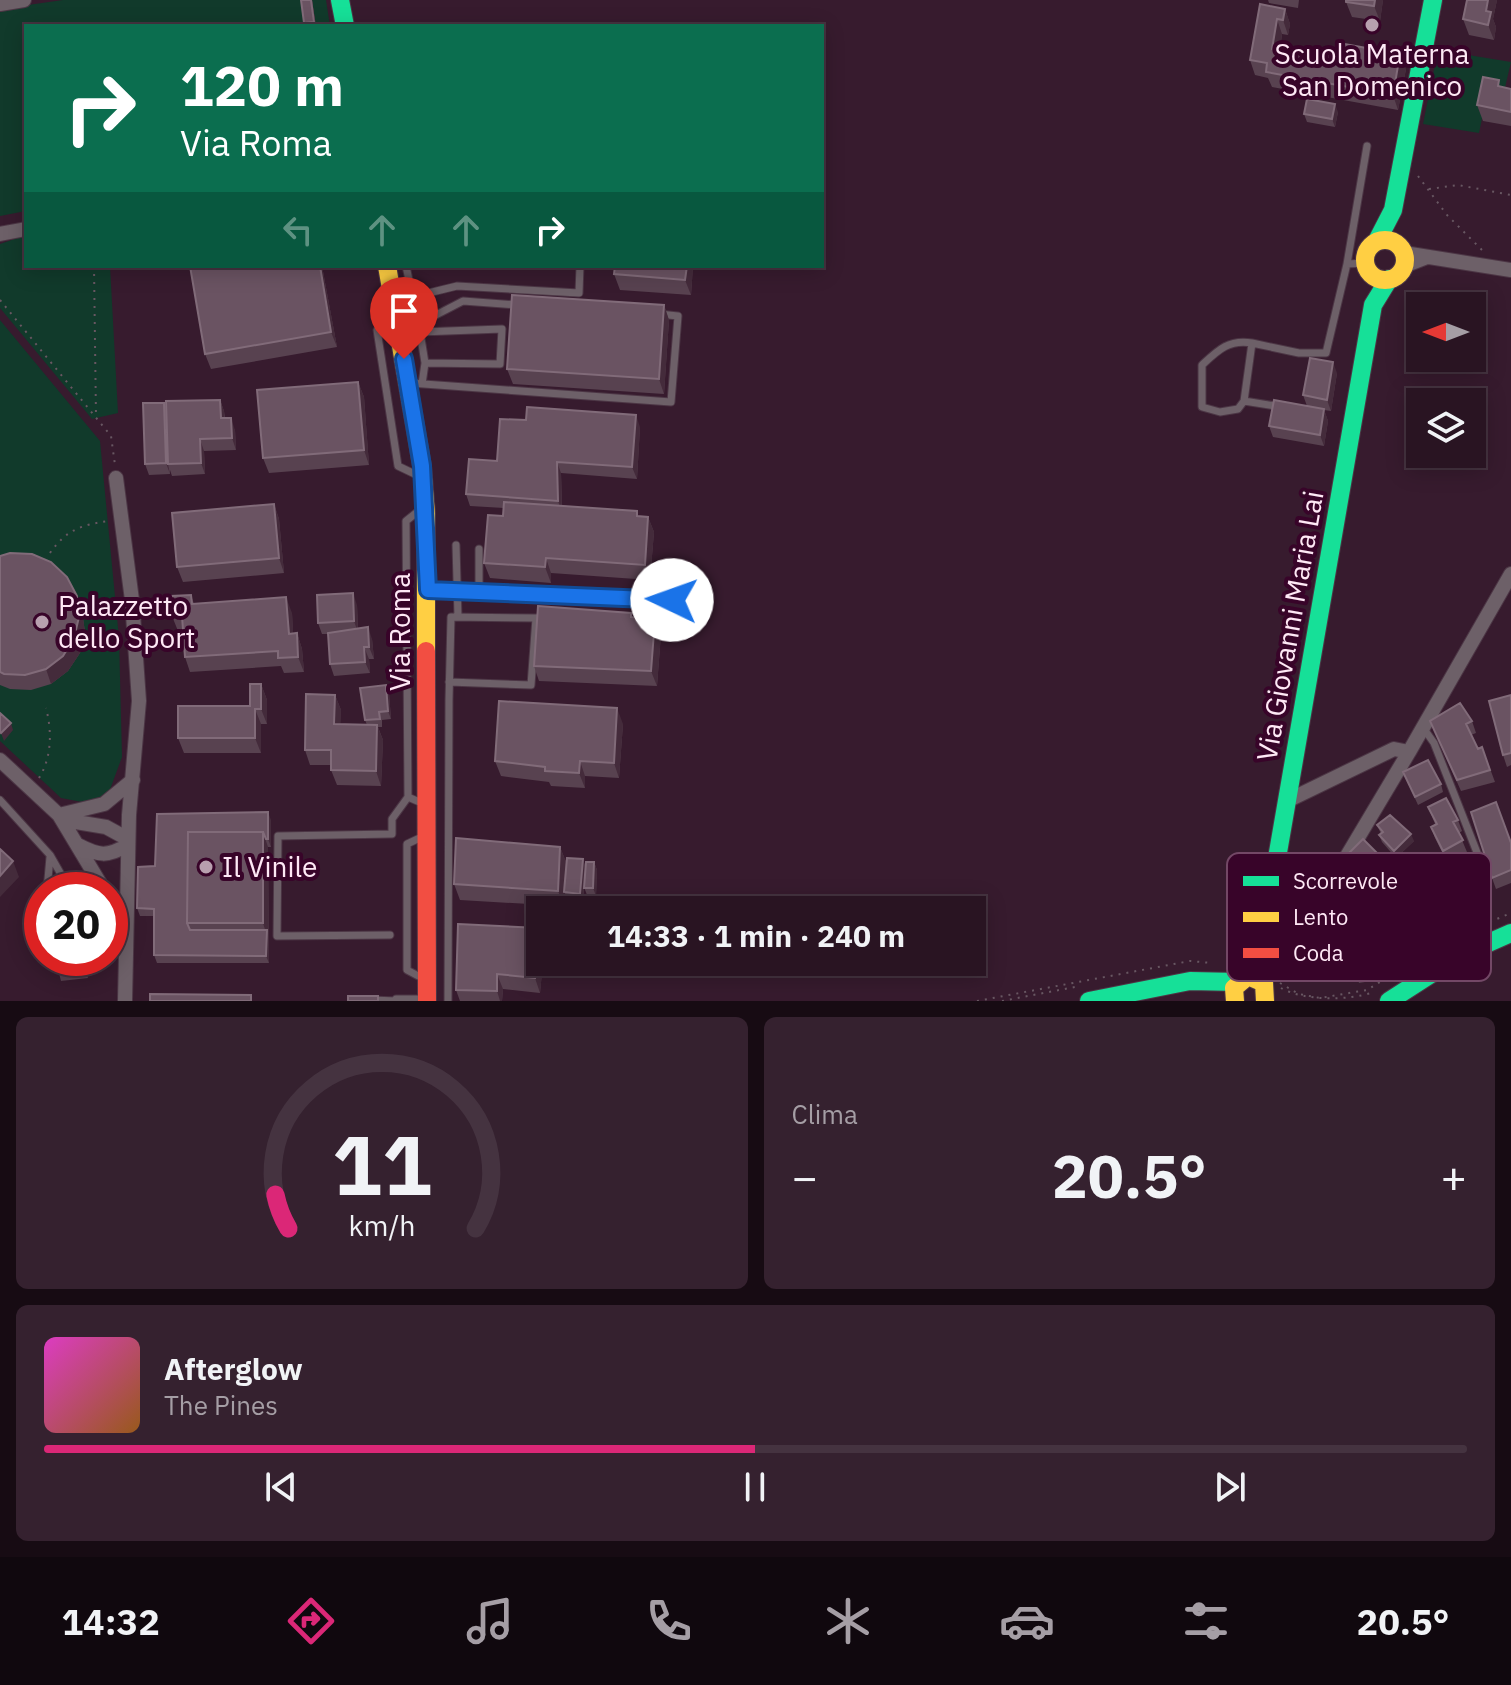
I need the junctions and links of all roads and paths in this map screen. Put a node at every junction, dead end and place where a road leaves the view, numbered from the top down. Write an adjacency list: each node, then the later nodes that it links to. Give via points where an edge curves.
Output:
1 (24, 0): 4 (street)
2 (340, 0): 5 (street)
3 (1433, 0): 7 (street)
4 (0, 4)
5 (345, 24)
6 (1367, 146): 14 (lane)
7 (1403, 161): 8 (path); 12 (street, via 1391,214)
8 (1428, 189): 9 (path, via 1458,185); 13 (path)
9 (1511, 195)
10 (24, 229): 11 (street)
11 (0, 234)
12 (1395, 251): 14 (street, via 1369,248); 17 (street); 19 (street, Via Giovanni Maria Lai)
13 (1483, 251)
14 (1361, 267): 19 (street); 23 (street, Via Giovanni Maria Lai); 29 (lane, via 1326,353)
15 (94, 268): 35 (path)
16 (580, 268): 20 (lane, via 579,293 457,286)
17 (1511, 270)
18 (395, 276): 20 (lane); 24 (street, Via Roma)
19 (1389, 279): 23 (street, Via Giovanni Maria Lai)
20 (412, 297): 25 (lane)
21 (0, 300): 35 (path)
22 (525, 305): 25 (lane, via 463,301 434,316)
23 (1373, 305): 61 (street, Via Giovanni Maria Lai)
24 (396, 313): 25 (lane); 32 (street, Via Roma); 37 (lane, via 377,330 398,466)
25 (415, 314): 27 (lane)
26 (647, 314): 32 (lane, via 678,316 671,402)
27 (420, 332): 30 (lane); 30 (lane, via 502,329 500,364)
28 (1252, 343): 29 (lane); 33 (lane); 33 (lane, via 1223,345 1202,365 1202,407 1220,412 1238,409)
29 (1314, 353): 31 (lane)
30 (425, 363): 32 (lane)
31 (1312, 368)
32 (415, 383): 37 (street, Via Roma)
33 (1244, 401): 34 (lane)
34 (1289, 408)
35 (96, 418): 36 (path, via 111,436)
36 (116, 478): 39 (street)
37 (423, 478): 38 (street, Via Roma)
38 (425, 505): 44 (street, Via Roma); 60 (lane, via 406,521)
39 (122, 520): 42 (path, via 80,525 63,534); 58 (street, via 139,701)
40 (456, 545): 45 (lane)
41 (479, 549): 46 (lane)
42 (50, 553)
43 (1511, 574): 53 (street)
44 (428, 590): 45 (lane); 50 (street, Via Roma)
45 (459, 590): 46 (lane); 48 (lane)
46 (479, 591): 47 (lane)
47 (672, 600)
48 (458, 617): 49 (lane, via 451,617); 49 (lane, via 536,618 531,685)
49 (449, 682): 51 (lane)
50 (428, 699): 51 (lane); 57 (street, Via Roma)
51 (449, 700): 56 (lane)
52 (46, 708): 59 (path, via 46,766)
53 (1423, 727): 54 (street); 70 (lane)
54 (1409, 752): 61 (street, via 1394,749); 69 (street)
55 (0, 760): 59 (street)
56 (448, 772): 57 (lane); 66 (lane)
57 (429, 773): 63 (street, Via Roma)
58 (134, 774): 64 (street, via 104,804); 65 (street)
59 (32, 789): 64 (street)
60 (408, 797): 63 (lane); 81 (lane, via 392,819 392,834 278,836 277,936)
61 (1289, 797): 68 (street, Via Giovanni Maria Lai)
62 (0, 800): 71 (lane)
63 (429, 806): 66 (street, Via Roma)
64 (59, 815): 65 (street, via 106,827); 67 (street)
65 (128, 842): 67 (street, via 100,856); 75 (street)
66 (435, 844): 78 (lane); 79 (street, Via Roma); 82 (lane, via 407,844)
67 (77, 845): 74 (street)
68 (1279, 853)
69 (1349, 853)
70 (1477, 853)
71 (50, 855): 72 (lane); 73 (lane)
72 (49, 872)
73 (60, 872)
74 (93, 872)
75 (127, 872)
76 (1511, 913): 77 (path)
77 (1491, 921)
78 (448, 925): 79 (lane); 93 (lane)
79 (428, 930): 82 (lane); 89 (street, Via Roma)
80 (1511, 933): 83 (street)
81 (390, 935)
82 (406, 935): 89 (lane, via 407,970)
83 (1491, 942)
84 (1217, 964): 94 (path, via 1190,961)
85 (125, 976): 92 (street)
86 (1381, 981): 88 (path, via 1367,990 1320,998 1286,988)
87 (1420, 981): 96 (street)
88 (1252, 989): 95 (street, via 1190,981)
89 (427, 993): 91 (lane)
90 (357, 1000): 91 (lane)
91 (396, 1000)
92 (125, 1001)
93 (448, 1001)
94 (977, 1001)
95 (1089, 1001)
96 (1389, 1001)

